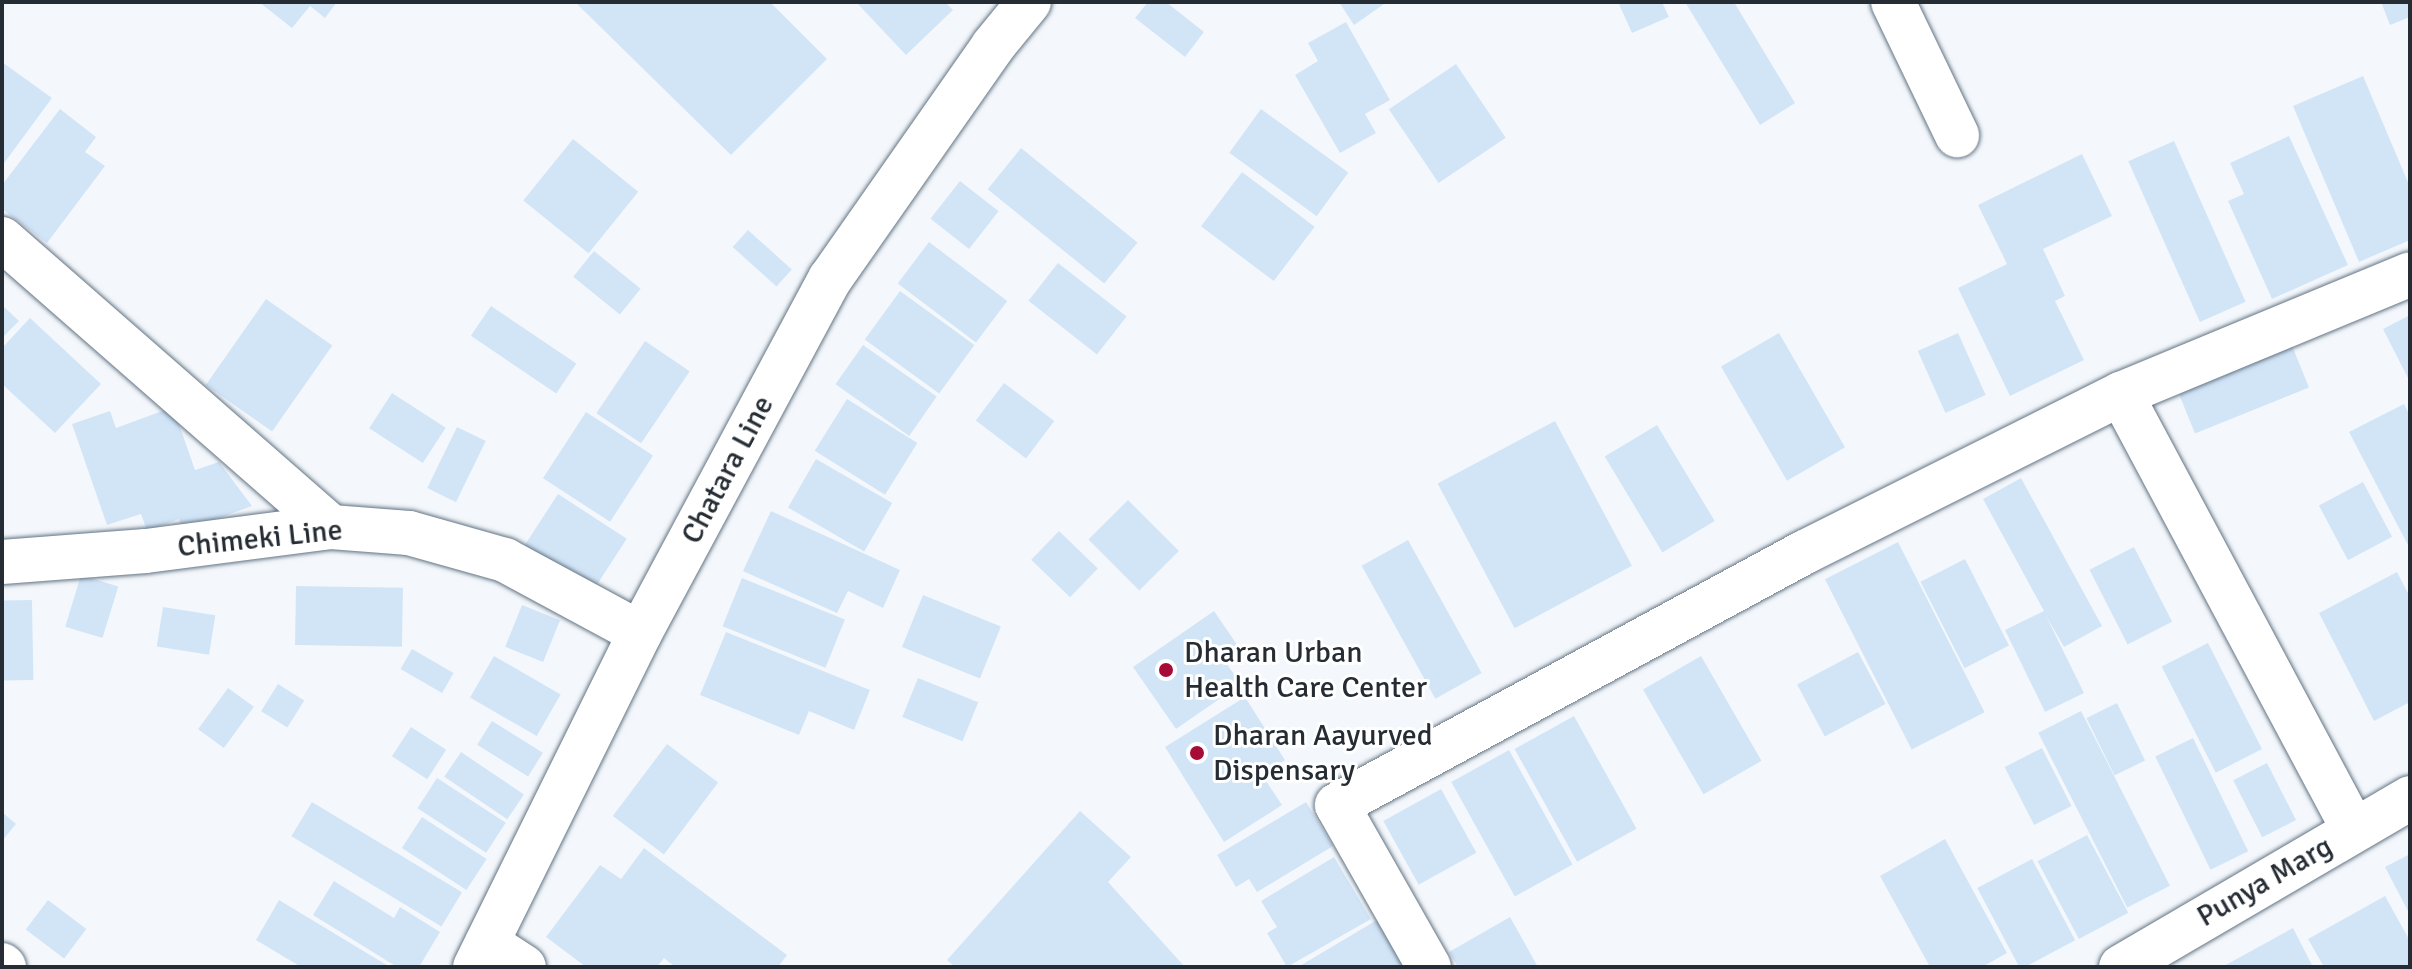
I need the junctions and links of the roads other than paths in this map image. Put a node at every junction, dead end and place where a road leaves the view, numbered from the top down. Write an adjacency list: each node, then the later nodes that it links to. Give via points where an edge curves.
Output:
1 (1029, 2): 9 (street, Chatara Line, via 830,279)
2 (1893, 2): 3 (street)
3 (1957, 135)
4 (2, 239): 7 (street)
5 (2410, 274): 6 (street)
6 (2121, 394): 11 (street); 14 (street, via 1805,552 1337,805)
7 (331, 527): 8 (street, Chimeki Line, via 146,551); 9 (street, Chimeki Line, via 409,533 505,560)
8 (2, 562)
9 (640, 633): 12 (street, Chatara Line)
10 (2410, 798): 11 (street, Punya Marg)
11 (2354, 830): 15 (street, Punya Marg)
12 (481, 955): 13 (street)
13 (524, 967)
14 (1429, 967)
15 (2121, 967)

